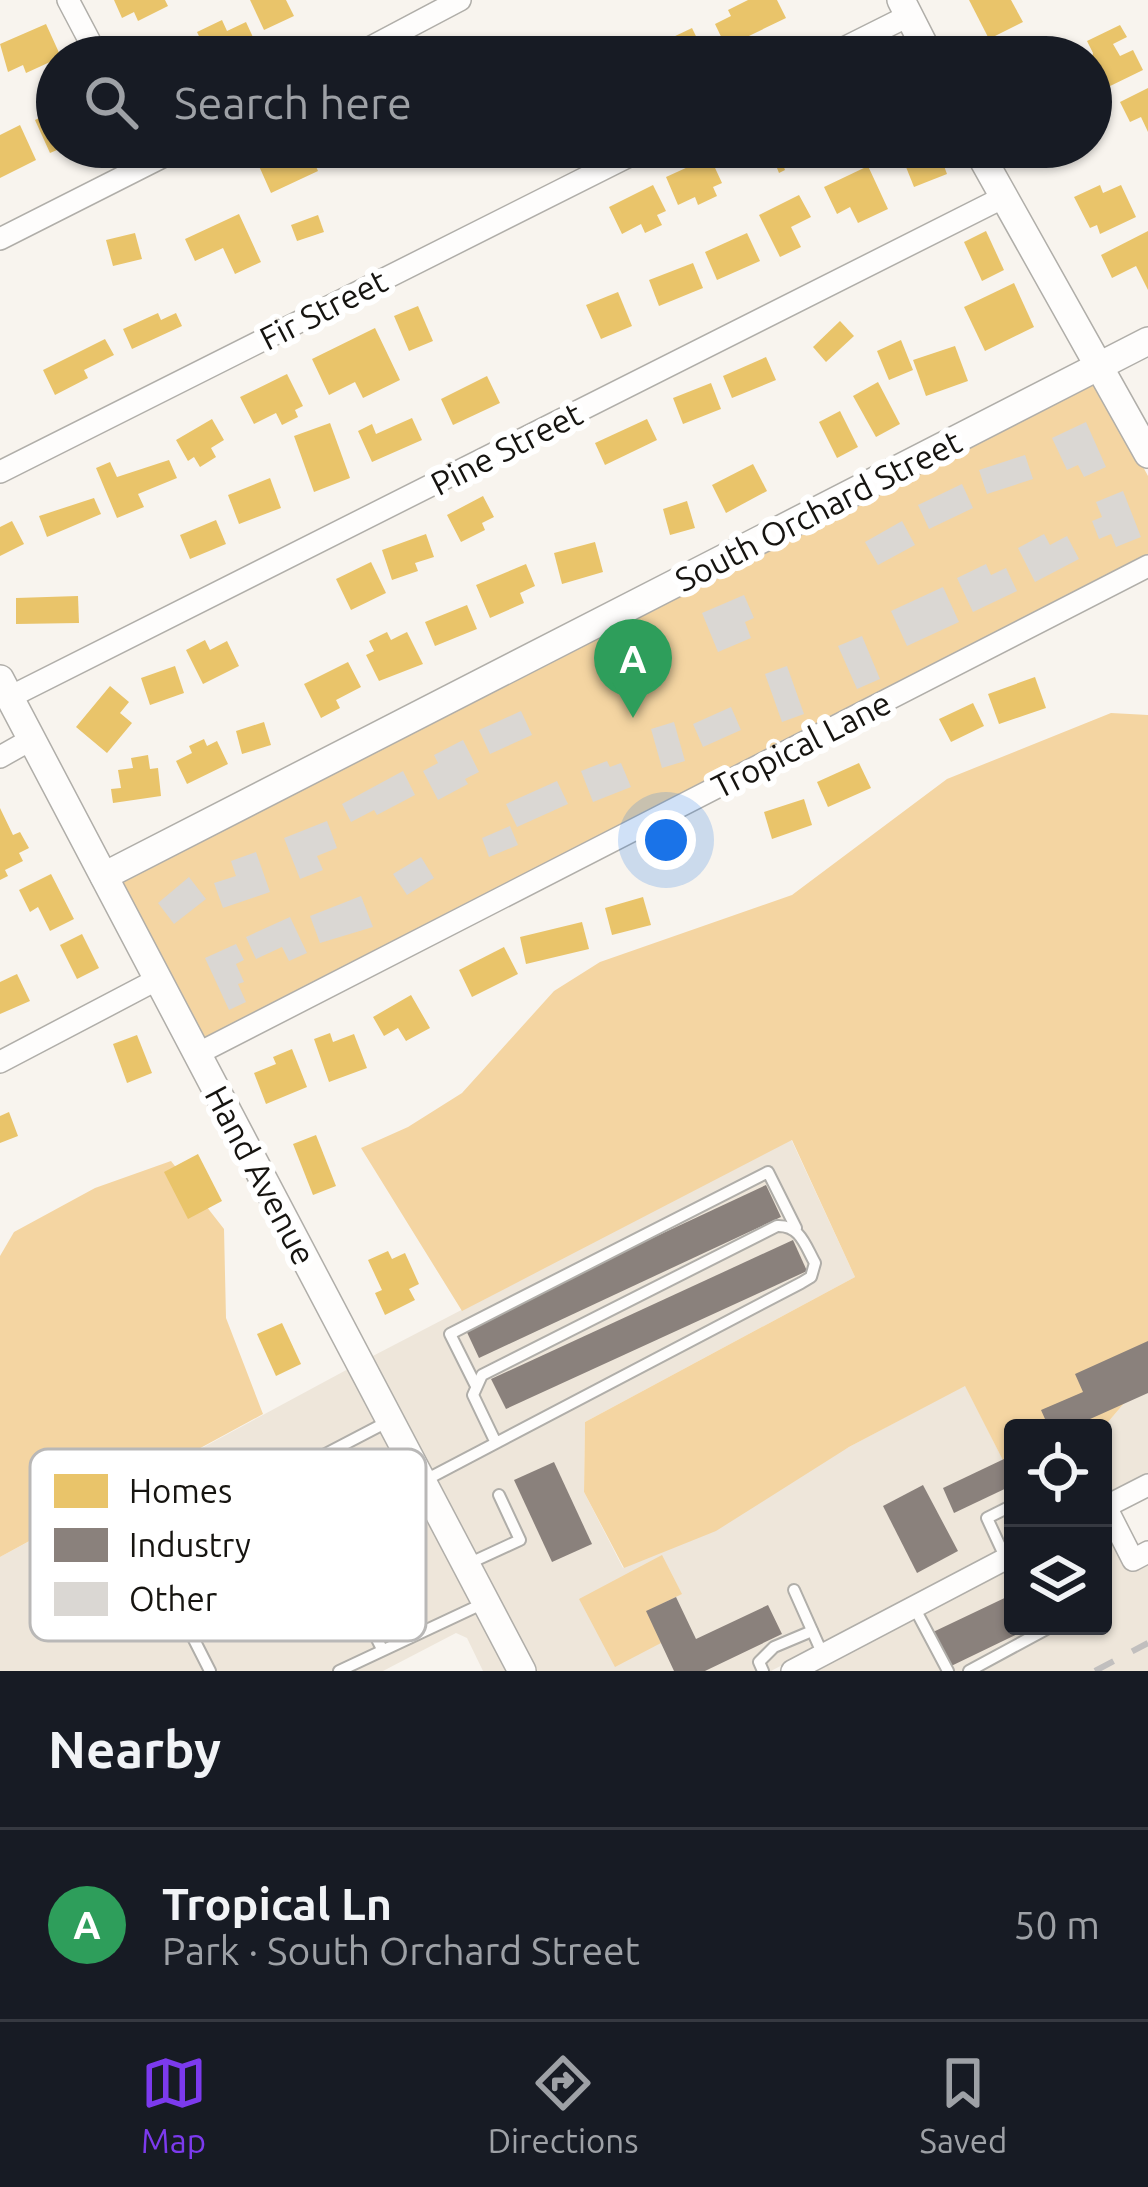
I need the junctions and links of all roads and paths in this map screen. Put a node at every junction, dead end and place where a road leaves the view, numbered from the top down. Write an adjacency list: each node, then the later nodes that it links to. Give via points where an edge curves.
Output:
1 (68, 0): 4 (street)
2 (460, 0): 5 (street)
3 (904, 8): 6 (street); 7 (street)
4 (87, 36)
5 (392, 36)
6 (859, 36)
7 (918, 36)
8 (124, 168): 12 (street)
9 (605, 168): 16 (street, Fir Street)
10 (987, 168): 11 (street)
11 (1002, 198): 14 (street); 18 (street, Pine Street)
12 (0, 239)
13 (1148, 341): 14 (street, South Orchard Street)
14 (1100, 366): 15 (street); 21 (street, South Orchard Street)
15 (1148, 454)
16 (0, 472)
17 (1148, 566): 23 (street, Tropical Lane)
18 (5, 688): 19 (street, Hand Avenue)
19 (32, 740): 20 (street); 21 (street, Hand Avenue)
20 (0, 757)
21 (104, 876): 22 (street, Hand Avenue)
22 (158, 979): 23 (street, Hand Avenue); 24 (street)
23 (197, 1054): 27 (street, Hand Avenue)
24 (0, 1062)
25 (798, 1231): 26 (lane, via 777,1226); 26 (lane, via 768,1172 450,1334); 28 (lane, via 815,1264 812,1277)
26 (475, 1384): 28 (lane)
27 (390, 1420): 29 (lane); 30 (street, Hand Avenue)
28 (496, 1442): 31 (lane)
29 (336, 1449)
30 (405, 1449)
31 (426, 1477)
32 (1148, 1485): 35 (street)
33 (426, 1489): 41 (street, Hand Avenue)
34 (499, 1495): 41 (lane, via 520,1540)
35 (1112, 1504)
36 (1004, 1509): 38 (lane, via 987,1518)
37 (1112, 1522): 39 (street, via 1133,1560)
38 (1004, 1548)
39 (1148, 1552)
40 (1004, 1560): 44 (street)
41 (466, 1565): 43 (street, Hand Avenue)
42 (794, 1590): 46 (lane)
43 (486, 1602): 45 (lane); 55 (street, Hand Avenue)
44 (914, 1607): 52 (street); 58 (lane)
45 (426, 1629)
46 (812, 1631): 52 (lane); 56 (lane, via 774,1647 758,1662)
47 (1036, 1635): 59 (lane)
48 (194, 1641): 53 (lane)
49 (378, 1641): 51 (lane)
50 (400, 1641): 51 (lane)
51 (382, 1649): 54 (lane)
52 (823, 1655): 57 (street)
53 (210, 1671)
54 (339, 1671)
55 (522, 1671)
56 (763, 1671)
57 (792, 1671)
58 (948, 1671)
59 (970, 1671)

